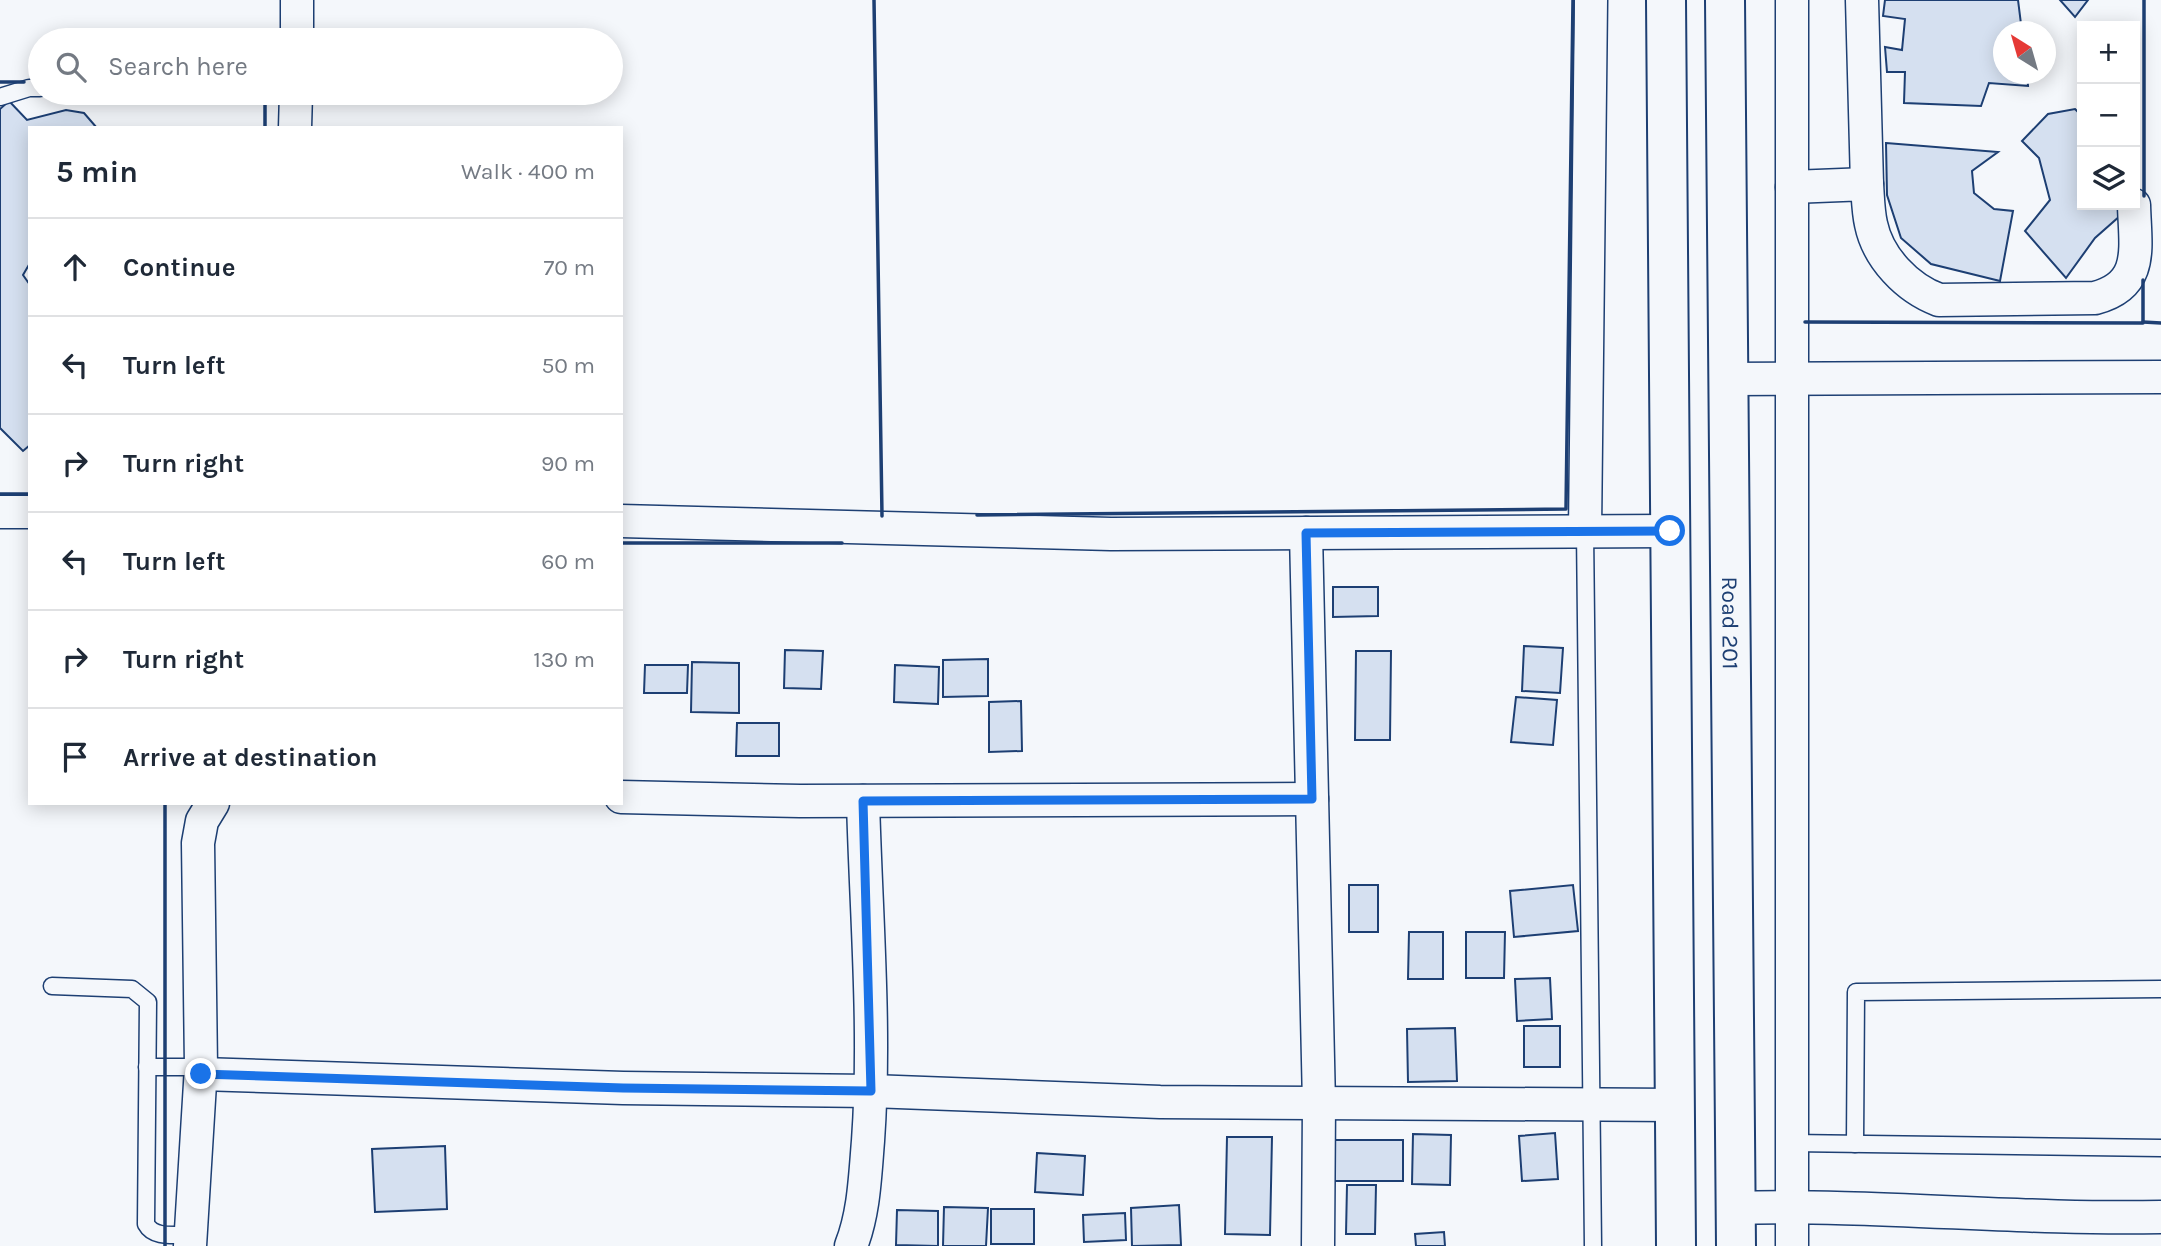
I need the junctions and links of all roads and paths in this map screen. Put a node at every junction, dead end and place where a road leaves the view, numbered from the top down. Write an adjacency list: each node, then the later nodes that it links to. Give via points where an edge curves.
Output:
1 (297, 0): 7 (street)
2 (1591, 0): 21 (street)
3 (1666, 0): 22 (main road)
4 (1725, 0): 16 (main road, Road 201)
5 (1792, 0): 13 (street)
6 (1862, 0): 12 (street)
7 (296, 28)
8 (28, 88): 9 (lane)
9 (0, 97)
10 (296, 105): 11 (street)
11 (295, 126)
12 (1867, 184): 13 (street); 14 (street, via 1871,226 1882,253 1905,281 1939,300 2095,298 2113,293 2130,277 2135,253)
13 (1792, 187): 17 (street)
14 (2134, 210)
15 (2161, 377): 17 (street)
16 (1728, 379): 17 (street); 40 (main road, Road 201)
17 (1793, 379): 36 (street)
18 (0, 512): 19 (street)
19 (28, 512)
20 (623, 521): 23 (street, via 1111,534)
21 (1585, 531): 22 (street); 23 (street); 34 (lane)
22 (1670, 531): 35 (main road)
23 (1306, 533): 25 (street)
24 (623, 797): 26 (street)
25 (1312, 799): 26 (street); 33 (street)
26 (863, 801): 32 (street)
27 (213, 805): 31 (street, via 202,821 198,843)
28 (52, 986): 30 (lane, via 139,992 148,1002)
29 (2161, 989): 37 (lane, via 1856,992)
30 (147, 1067): 31 (lane); 43 (lane, via 146,1224 155,1234)
31 (201, 1071): 32 (street, via 623,1088); 43 (street)
32 (871, 1091): 33 (street); 44 (street, via 864,1194)
33 (1319, 1104): 34 (street); 45 (street)
34 (1592, 1105): 35 (street); 46 (lane)
35 (1675, 1105): 47 (main road)
36 (1792, 1143): 37 (lane); 39 (street)
37 (1855, 1144): 38 (lane)
38 (2161, 1148)
39 (1793, 1206): 40 (street); 42 (street); 49 (street)
40 (1735, 1208): 48 (main road, Road 201)
41 (2161, 1217): 42 (street)
42 (2088, 1232)
43 (190, 1240)
44 (851, 1246)
45 (1318, 1246)
46 (1593, 1246)
47 (1676, 1246)
48 (1736, 1246)
49 (1793, 1246)

